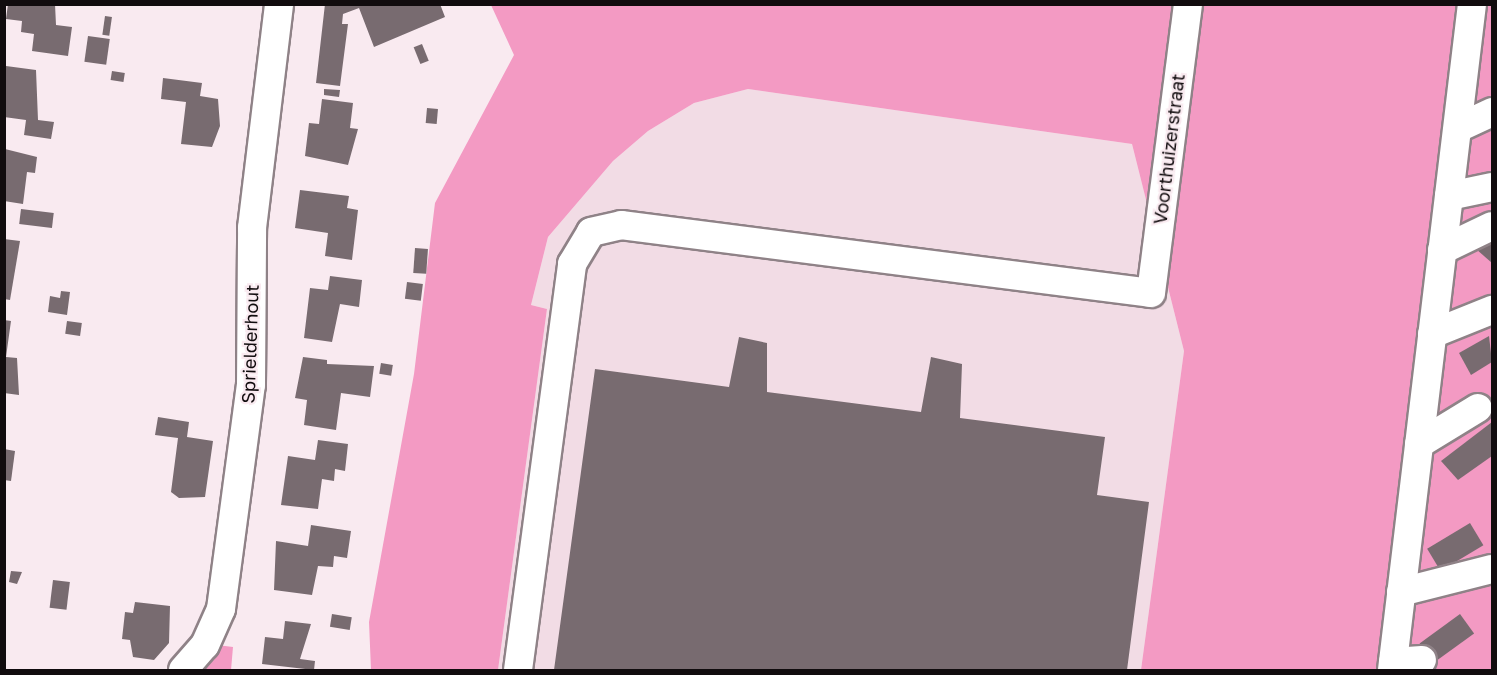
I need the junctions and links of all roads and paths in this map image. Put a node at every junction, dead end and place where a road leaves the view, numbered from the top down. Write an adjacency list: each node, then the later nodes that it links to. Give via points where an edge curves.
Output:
1 (279, 4): 18 (street, Sprielderhout, via 252,228 251,385 221,609 205,645)
2 (1188, 4): 19 (street, Voorthuizerstraat, via 1151,292 621,225 591,232 572,264)
3 (1472, 4): 5 (street)
4 (1492, 112): 5 (street)
5 (1458, 128): 7 (street)
6 (1492, 187): 7 (street)
7 (1449, 195): 9 (street)
8 (1492, 225): 9 (street)
9 (1442, 250): 11 (street)
10 (1492, 310): 11 (street)
11 (1432, 334): 13 (street)
12 (1478, 408): 13 (street)
13 (1419, 444): 15 (street, via 1415,556)
14 (1492, 569): 15 (street)
15 (1401, 592): 17 (street)
16 (1422, 660): 17 (street)
17 (1392, 666)
18 (183, 670)
19 (518, 670)

